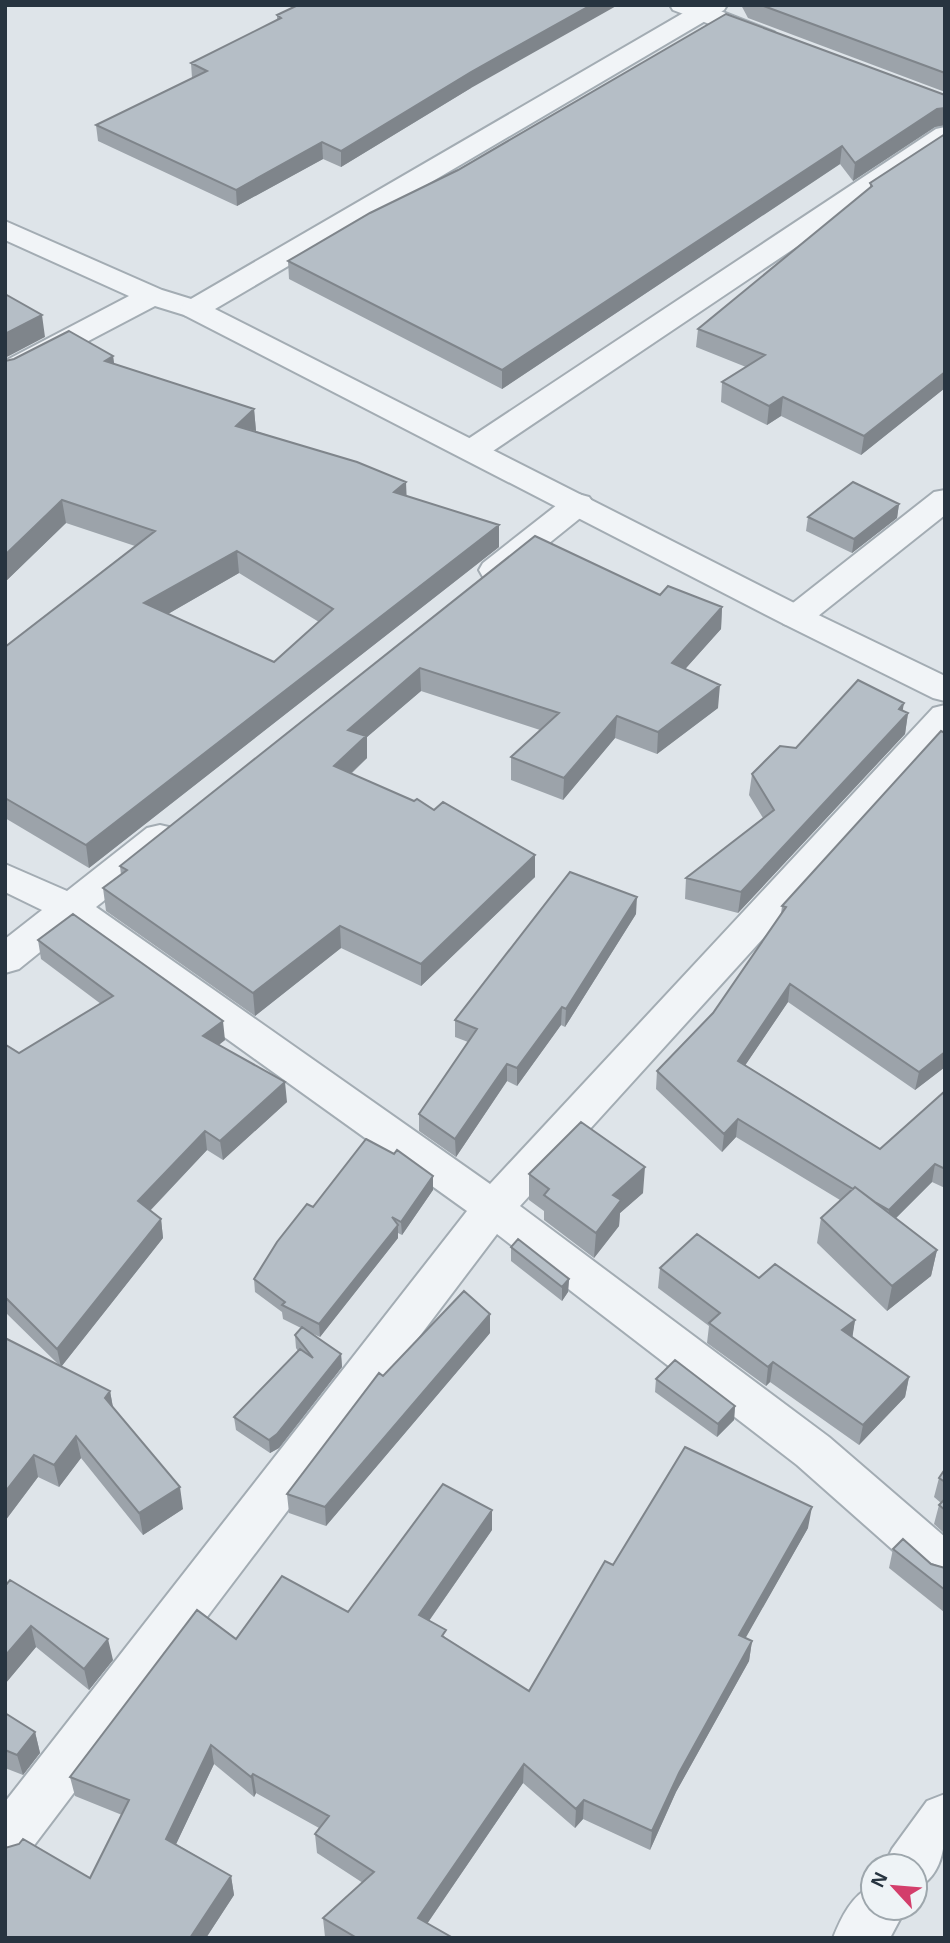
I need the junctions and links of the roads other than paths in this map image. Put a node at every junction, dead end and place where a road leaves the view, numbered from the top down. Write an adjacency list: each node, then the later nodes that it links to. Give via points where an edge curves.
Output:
1 (700, 8): 2 (street); 6 (street)
2 (791, 47)
3 (945, 135): 8 (street)
4 (5, 229): 5 (street)
5 (152, 296): 6 (street); 7 (street)
6 (194, 309): 8 (street)
7 (5, 373)
8 (473, 450): 10 (street)
9 (945, 499): 12 (street)
10 (578, 504): 11 (street); 12 (street)
11 (470, 590)
12 (796, 617): 13 (street)
13 (945, 690)
14 (945, 716): 19 (street)
15 (190, 814): 17 (street)
16 (5, 877): 17 (street)
17 (71, 908): 18 (street); 19 (street)
18 (5, 959)
19 (492, 1208): 20 (street, via 813,1451); 22 (street)
20 (945, 1566)
21 (945, 1818): 23 (street)
22 (5, 1843)
23 (920, 1852)
24 (870, 1922): 25 (street)
25 (859, 1938)

